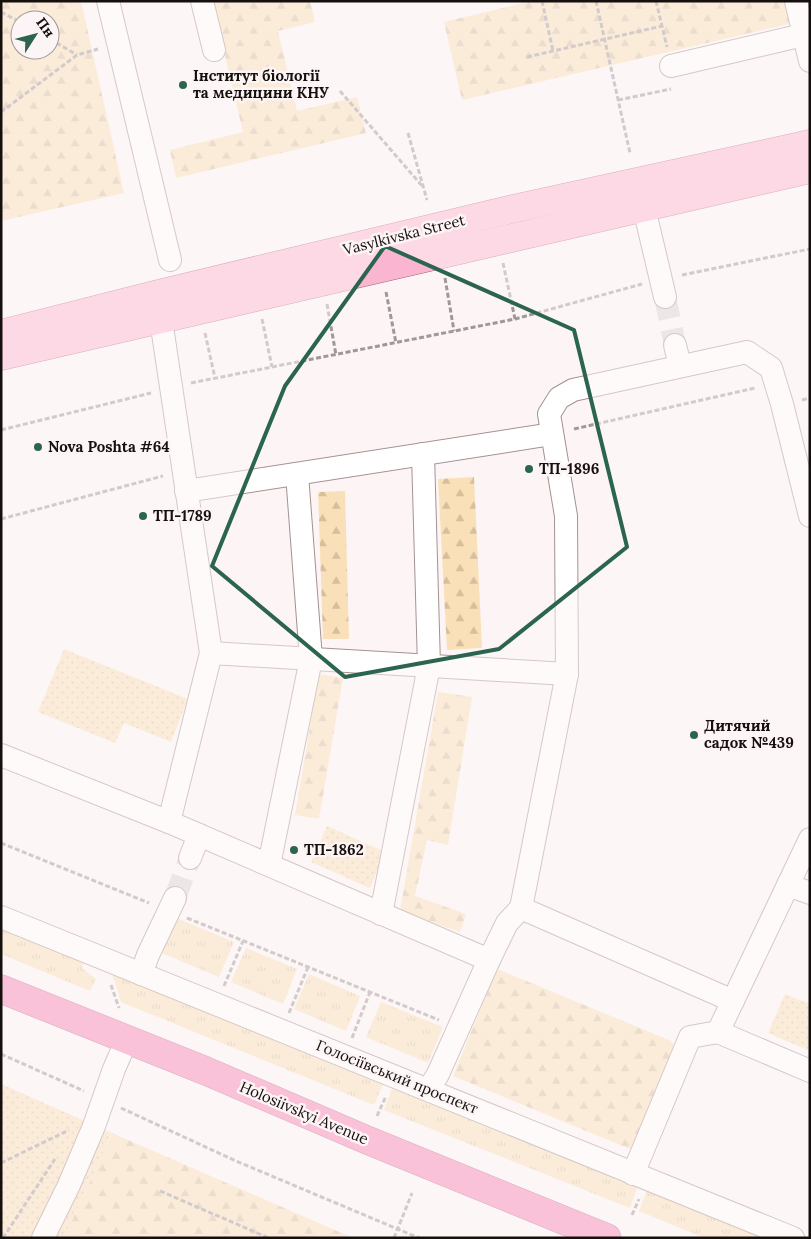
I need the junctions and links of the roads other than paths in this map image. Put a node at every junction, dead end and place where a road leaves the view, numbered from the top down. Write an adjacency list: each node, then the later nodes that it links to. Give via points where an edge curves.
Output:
1 (108, 1): 11 (street)
2 (202, 1): 5 (street)
3 (796, 1): 4 (street)
4 (804, 35): 6 (street); 7 (street)
5 (214, 50)
6 (810, 61)
7 (671, 66)
8 (810, 144): 14 (main road, Vasylkivska Street, via 508,210)
9 (810, 169): 10 (main road, Vasylkivska Street)
10 (644, 208): 12 (street); 13 (main road, Vasylkivska Street)
11 (170, 260)
12 (663, 288)
13 (160, 320): 15 (main road, Vasylkivska Street); 19 (street)
14 (1, 334)
15 (1, 356)
16 (552, 434): 17 (street); 20 (street, via 549,414 559,398 572,390 678,356 747,352 771,368); 24 (street, via 566,516)
17 (423, 454): 18 (street); 23 (street)
18 (297, 474): 19 (street); 22 (street)
19 (185, 481): 21 (street)
20 (810, 516)
21 (211, 653): 22 (street); 26 (street)
22 (311, 659): 23 (street); 30 (street)
23 (429, 666): 24 (street); 35 (street)
24 (567, 674): 34 (street)
25 (1, 755): 26 (street)
26 (169, 822): 27 (street)
27 (198, 835): 29 (street); 30 (street)
28 (810, 839): 31 (street)
29 (190, 858)
30 (269, 865): 35 (street)
31 (788, 884): 32 (street); 40 (street)
32 (810, 893)
33 (172, 904): 38 (street)
34 (521, 908): 37 (street, via 507,923); 40 (street)
35 (381, 914): 37 (street)
36 (1, 917): 38 (street, Голосіївський проспект)
37 (489, 960): 44 (street)
38 (141, 974): 44 (street, Голосіївський проспект)
39 (1, 988): 42 (highway, Holosiivskyi Avenue)
40 (733, 1001): 41 (street)
41 (718, 1032): 43 (street); 45 (street, via 690,1037)
42 (128, 1039): 46 (street, via 69,1185); 47 (highway, Holosiivskyi Avenue)
43 (810, 1071)
44 (429, 1090): 45 (street, Голосіївський проспект)
45 (633, 1174): 48 (street, Голосіївський проспект)
46 (43, 1238)
47 (607, 1238)
48 (792, 1238)

